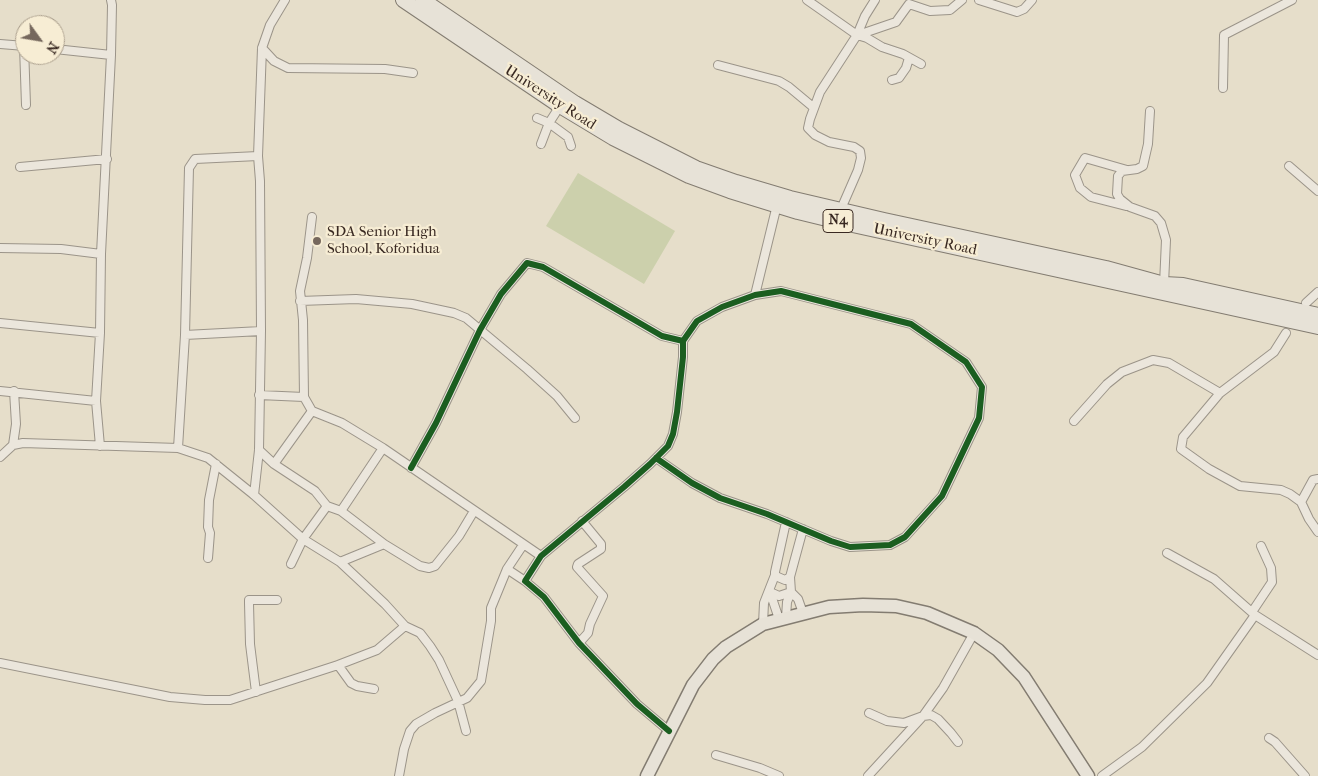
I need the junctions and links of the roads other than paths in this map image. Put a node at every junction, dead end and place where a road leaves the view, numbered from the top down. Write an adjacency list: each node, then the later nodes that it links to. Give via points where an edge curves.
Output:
1 (111, 0): 16 (street)
2 (285, 0): 14 (street)
3 (403, 0): 25 (highway, University Road / N4)
4 (423, 0): 40 (highway, University Road / N4, via 576,103 663,152 736,182)
5 (807, 0): 11 (street)
6 (875, 0): 11 (street)
7 (962, 0): 11 (street, via 950,10 930,11 909,4 896,22)
8 (979, 0): 9 (street, via 1017,12)
9 (1032, 0)
10 (1292, 0): 23 (street, via 1224,35)
11 (857, 35): 17 (street); 26 (street)
12 (0, 44): 13 (street)
13 (15, 45)
14 (262, 48): 21 (street, via 274,61 288,68 385,69); 32 (street)
15 (65, 51): 16 (street)
16 (111, 55): 33 (street)
17 (909, 58): 18 (street); 22 (street, via 899,78)
18 (921, 64)
19 (25, 65): 24 (street)
20 (718, 65): 26 (street, via 779,81)
21 (413, 74)
22 (892, 80)
23 (1223, 88)
24 (26, 105)
25 (560, 106): 29 (street); 38 (highway, University Road / N4, via 613,138 689,176)
26 (813, 107): 40 (street, via 808,128 815,135 860,151 858,170)
27 (1150, 111): 36 (street, via 1143,166)
28 (537, 118): 29 (street)
29 (549, 123): 30 (street); 31 (street, via 568,137)
30 (541, 144)
31 (571, 146)
32 (258, 156): 54 (street); 57 (street, via 195,159 191,164)
33 (107, 159): 35 (street); 44 (street)
34 (1289, 166): 37 (street)
35 (20, 167)
36 (1127, 170): 39 (street, via 1118,176 1117,194); 39 (street, via 1085,158 1076,174 1080,188 1090,197)
37 (1318, 191)
38 (777, 205): 42 (highway, University Road / N4, via 798,212); 47 (street)
39 (1130, 207): 45 (street, via 1155,216 1161,223 1166,240)
40 (841, 209): 42 (highway, University Road / N4)
41 (312, 216): 48 (street)
42 (882, 225): 45 (highway, University Road / N4, via 1106,268); 52 (highway, University Road / N4)
43 (0, 248): 44 (street, via 61,248)
44 (101, 254): 55 (street)
45 (1164, 284): 50 (highway, University Road / N4)
46 (1318, 292): 49 (street)
47 (754, 295): 58 (street, via 697,321); 86 (street, via 781,291 911,324 966,362 982,387 979,418 942,496 905,537 890,545 850,547)
48 (300, 301): 53 (street, via 356,299 412,304 454,313); 63 (street)
49 (1306, 303)
50 (1318, 315)
51 (0, 323): 55 (street)
52 (1318, 327)
53 (480, 330): 58 (street, via 501,294 527,263 543,267 662,336); 66 (street, via 557,396); 77 (street)
54 (262, 331): 57 (street); 62 (street)
55 (100, 333): 64 (street)
56 (1286, 333): 61 (street, via 1274,352)
57 (185, 335): 70 (street)
58 (682, 341): 74 (street, via 683,357 673,434 668,446)
59 (0, 391): 60 (street)
60 (14, 391): 64 (street); 68 (street)
61 (1220, 393): 67 (street, via 1169,363 1153,360 1122,372); 80 (street, via 1183,437 1181,449 1240,486 1281,490)
62 (260, 395): 63 (street); 72 (street)
63 (304, 397): 65 (street)
64 (96, 401): 69 (street)
65 (312, 411): 71 (street, via 342,423); 76 (street)
66 (575, 418)
67 (1074, 421)
68 (13, 445): 69 (street); 73 (street)
69 (100, 446): 70 (street)
70 (178, 448): 75 (street)
71 (383, 448): 77 (street); 82 (street)
72 (259, 450): 76 (street); 79 (street)
73 (0, 457)
74 (656, 458): 84 (street); 85 (street, via 720,498)
75 (216, 464): 79 (street); 94 (street, via 209,500)
76 (274, 464): 81 (street, via 315,491)
77 (411, 468): 83 (street)
78 (1318, 479): 80 (street, via 1313,480)
79 (254, 496): 88 (street)
80 (1301, 502): 87 (street)
81 (327, 506): 82 (street); 88 (street)
82 (341, 511): 89 (street)
83 (474, 511): 89 (street, via 458,536 429,568); 90 (street)
84 (582, 521): 93 (street); 110 (street, via 601,544 601,549 577,567 603,596 588,633)
85 (786, 522): 86 (street); 98 (street)
86 (803, 529): 99 (street)
87 (1318, 532)
88 (303, 539): 95 (street); 96 (street)
89 (384, 544): 95 (street)
90 (523, 545): 93 (street); 97 (street)
91 (1261, 546): 105 (street, via 1271,568 1272,582)
92 (1167, 553): 105 (street, via 1214,579)
93 (541, 556): 100 (street)
94 (208, 558)
95 (340, 562): 108 (street)
96 (291, 564)
97 (507, 569): 100 (street); 116 (street, via 491,608 481,680 467,698)
98 (775, 575): 99 (street, via 785,580); 101 (street)
99 (790, 577): 102 (street)
100 (526, 581): 110 (street, via 544,597)
101 (770, 592): 102 (street, via 779,596); 106 (street); 107 (street, via 764,603)
102 (791, 592): 104 (street, via 798,599); 106 (street)
103 (277, 600): 115 (street, via 249,600 248,603)
104 (803, 613): 106 (main road); 109 (main road, via 829,607 896,606 927,613)
105 (1254, 614): 111 (street); 129 (street, via 1207,683 1142,747)
106 (783, 618): 107 (main road)
107 (763, 624): 119 (main road, via 713,659 693,685)
108 (405, 626): 113 (street, via 377,650); 116 (street, via 420,633 430,646)
109 (974, 633): 118 (street); 128 (main road, via 998,650 1024,677)
110 (579, 643): 119 (street, via 637,704)
111 (1318, 655)
112 (0, 663): 115 (street, via 170,697 230,700)
113 (338, 665): 114 (street, via 351,683); 115 (street)
114 (374, 688)
115 (256, 692)
116 (458, 702): 120 (street); 124 (street, via 416,724 410,731)
117 (869, 712): 118 (street, via 887,721 904,723)
118 (923, 716): 122 (street, via 931,715 938,719); 127 (street)
119 (669, 730): 125 (main road)
120 (466, 731)
121 (1269, 738): 130 (street)
122 (958, 742)
123 (716, 755): 126 (street)
124 (399, 773)
125 (647, 776)
126 (778, 776)
127 (868, 776)
128 (1088, 776)
129 (1102, 776)
130 (1305, 776)

